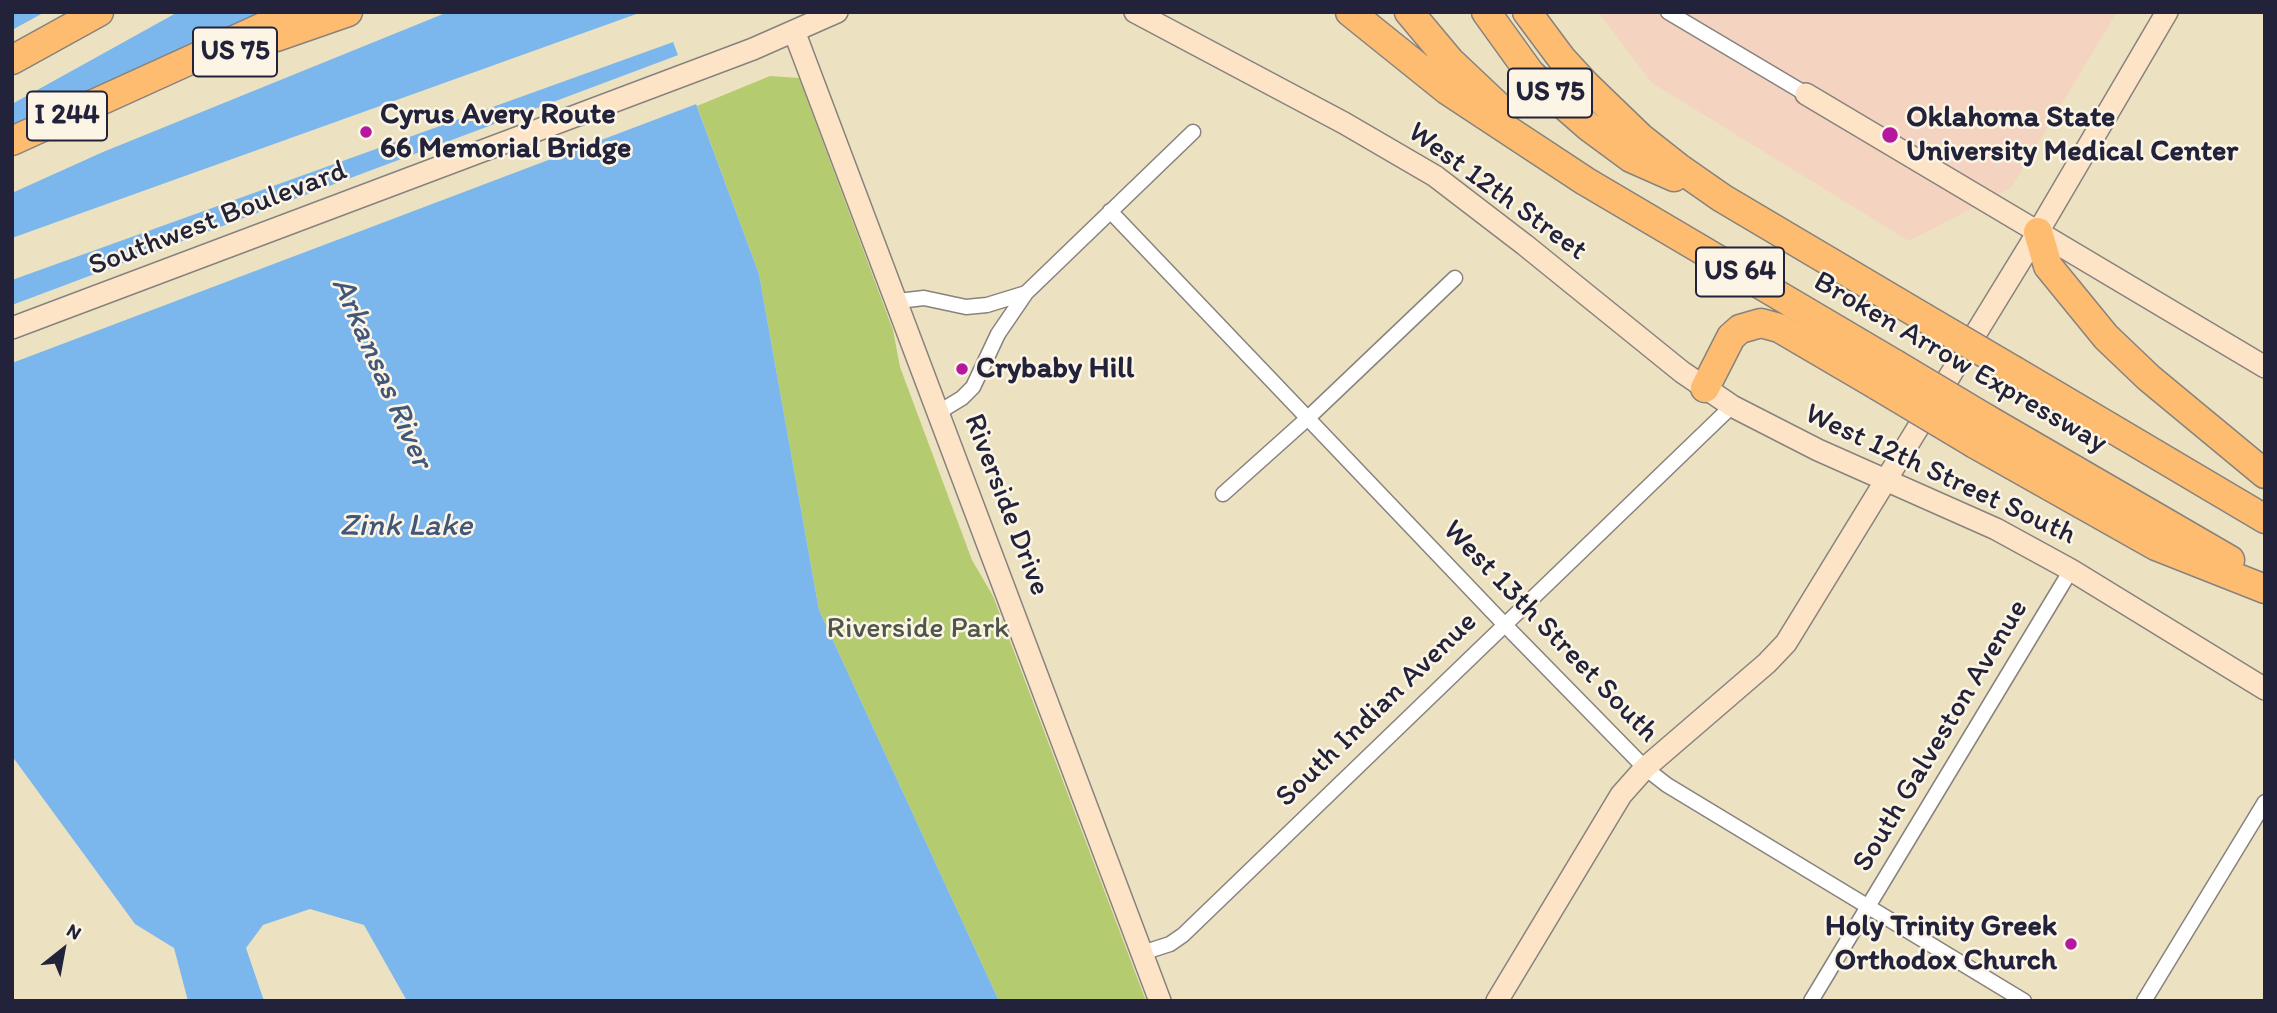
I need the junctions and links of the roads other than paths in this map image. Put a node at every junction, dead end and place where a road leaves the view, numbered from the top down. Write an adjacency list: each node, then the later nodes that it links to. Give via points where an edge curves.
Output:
1 (99, 12): 13 (highway, I 244)
2 (296, 12): 14 (highway, I 244)
3 (348, 12): 14 (highway, US 75)
4 (837, 12): 12 (main road, Southwest Boulevard)
5 (1135, 12): 27 (main road, West 12th Street, via 1435,176)
6 (1350, 12): 18 (highway, US 75, via 1447,90)
7 (1409, 12): 18 (highway, US 64, via 1480,91)
8 (1486, 12): 19 (highway, US 75, via 1531,73 1589,127 1631,158)
9 (1527, 12): 19 (highway, US 64, via 1562,59 1641,138)
10 (1668, 12): 15 (street)
11 (2167, 12): 21 (main road)
12 (794, 31): 24 (main road, Riverside Drive); 25 (main road, Southwest Boulevard)
13 (12, 60)
14 (122, 92): 17 (highway, I 244)
15 (1807, 94): 21 (main road)
16 (1193, 132): 20 (street)
17 (12, 141)
18 (1585, 181): 31 (highway, Broken Arrow Expressway / US 64, bridge, via 1895,364)
19 (1722, 198): 35 (highway, Broken Arrow Expressway / US 64, bridge)
20 (1110, 211): 23 (street); 30 (street, West 13th Street South)
21 (2038, 232): 26 (main road); 32 (highway, via 2048,266 2106,337 2149,379); 33 (main road)
22 (1455, 278): 30 (street)
23 (1026, 293): 24 (street, via 966,307 924,298); 29 (street, via 998,334 973,387)
24 (898, 301): 29 (main road, Riverside Drive)
25 (12, 328)
26 (2265, 367)
27 (1705, 388): 28 (main road, West 12th Street); 31 (highway, bridge, via 1731,337 1761,323 1779,328 1878,386)
28 (1732, 406): 33 (main road, West 12th Street South); 39 (street, South Indian Avenue)
29 (939, 412): 44 (main road, Riverside Drive)
30 (1309, 417): 34 (street); 39 (street, West 13th Street South)
31 (1981, 431): 37 (highway, Broken Arrow Expressway / US 64); 38 (highway, via 2156,546)
32 (2265, 474)
33 (1886, 480): 36 (main road, West 12th Street South, via 1996,528); 41 (main road, via 1786,643)
34 (1223, 494)
35 (2265, 519)
36 (2071, 570): 40 (main road, West 12th Street South); 43 (street, South Galveston Avenue)
37 (2265, 581)
38 (2265, 589)
39 (1504, 624): 41 (street, West 13th Street South); 44 (street, South Indian Avenue, via 1183,935)
40 (2265, 689)
41 (1645, 768): 43 (street, West 13th Street South); 46 (main road, via 1621,795)
42 (2265, 802): 49 (street)
43 (1869, 906): 47 (street, South Galveston Avenue); 48 (street, West 13th Street South)
44 (1142, 953): 45 (main road, Riverside Drive)
45 (1160, 1001)
46 (1497, 1001)
47 (1811, 1001)
48 (2024, 1001)
49 (2144, 1001)

